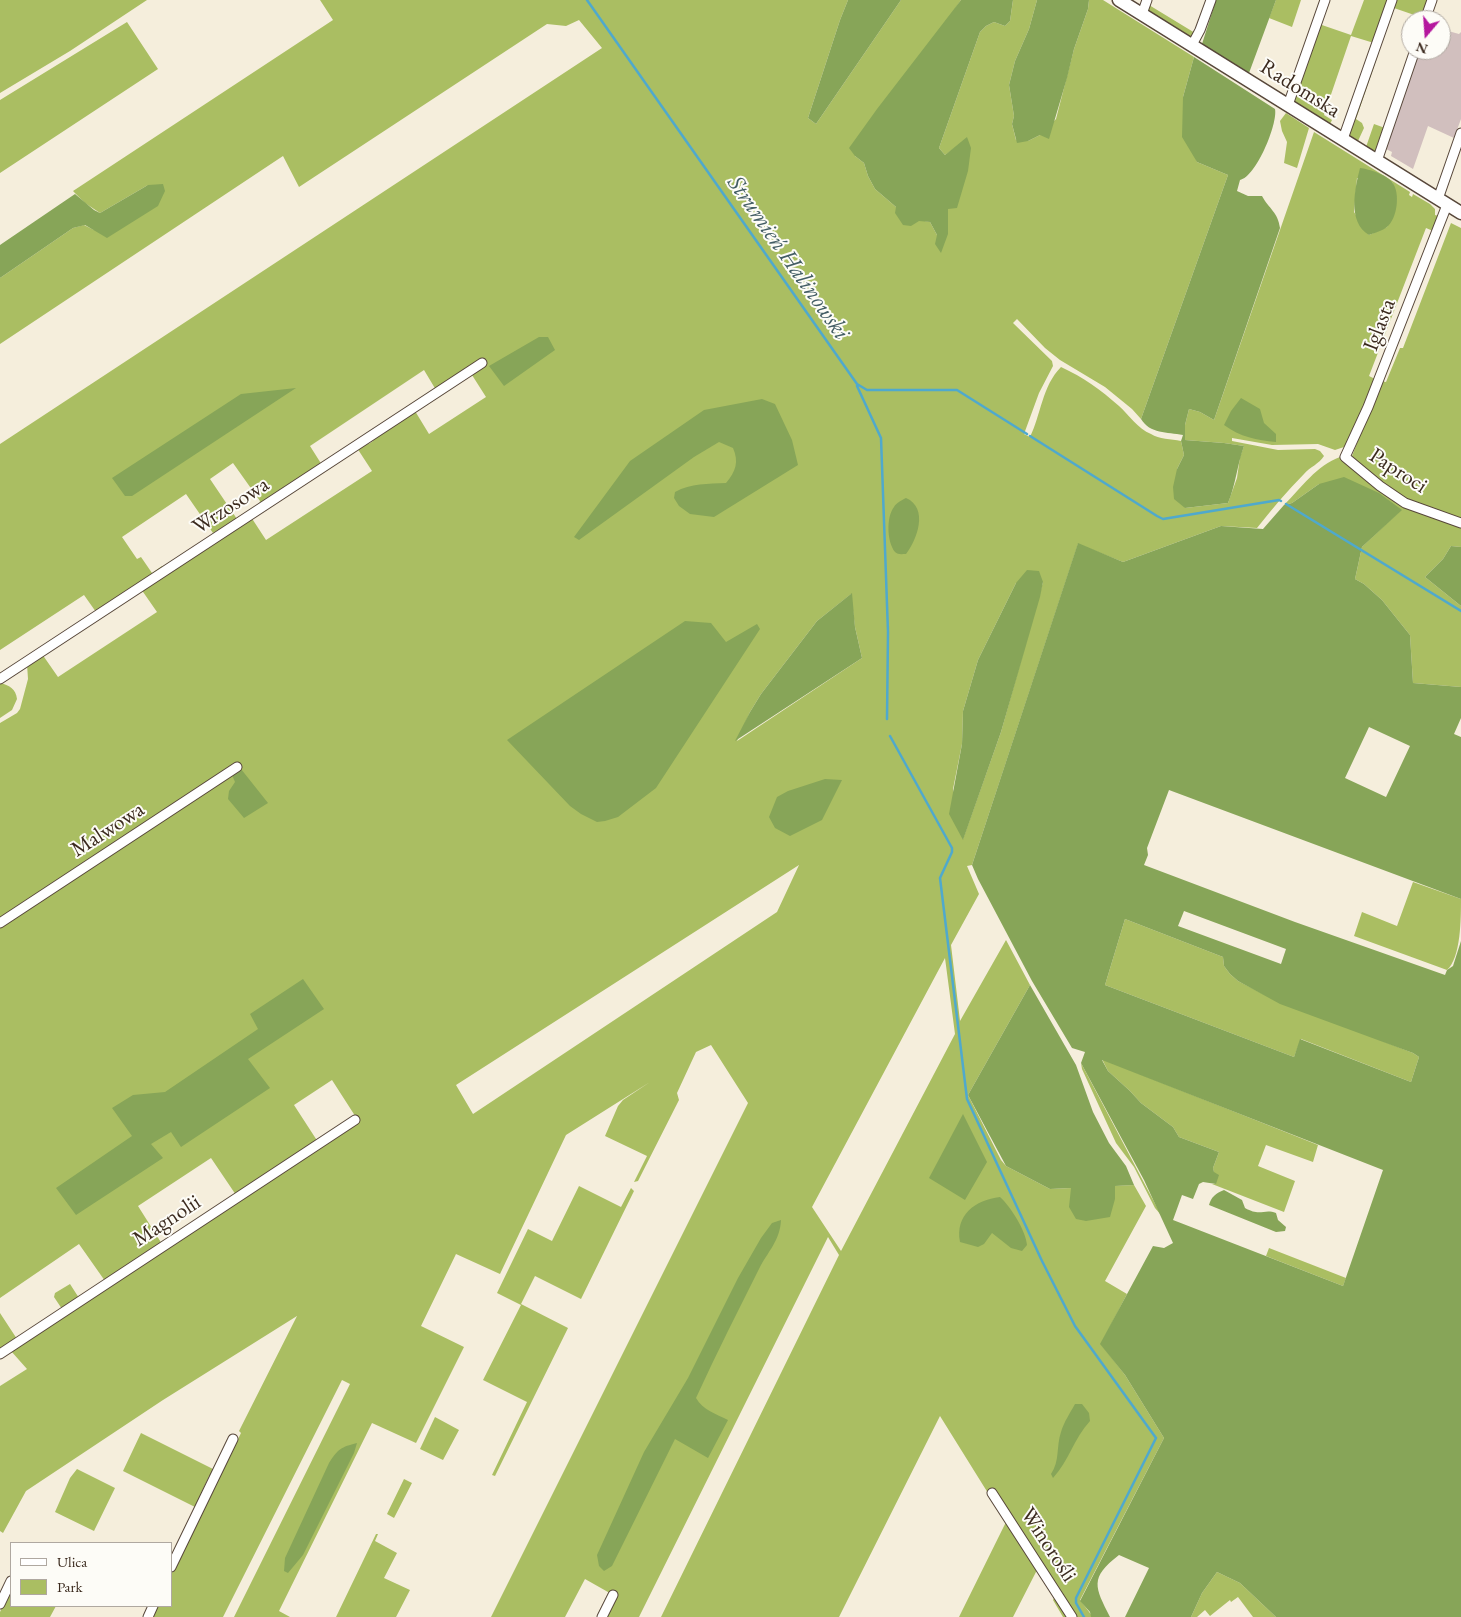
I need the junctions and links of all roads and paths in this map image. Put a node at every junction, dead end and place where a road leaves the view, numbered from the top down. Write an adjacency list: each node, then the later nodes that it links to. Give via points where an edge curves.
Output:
1 (1119, 0): 6 (street, Radomska)
2 (1147, 0): 6 (street)
3 (1211, 0): 7 (street)
4 (1325, 0): 9 (street)
5 (1392, 0): 11 (street)
6 (1142, 14): 7 (street, Radomska)
7 (1192, 45): 9 (street, Radomska)
8 (1412, 60): 12 (street)
9 (1288, 105): 11 (street, Radomska)
10 (1461, 133): 13 (street, Iglasta)
11 (1343, 139): 12 (street, Radomska)
12 (1377, 161): 13 (street, Radomska)
13 (1442, 202): 14 (street, Radomska); 16 (street, Iglasta, via 1368,407)
14 (1461, 213)
15 (482, 364): 18 (street, Wrzosowa)
16 (1345, 457): 17 (street, Paproci, via 1405,503)
17 (1461, 523)
18 (0, 679)
19 (237, 768): 20 (street, Malwowa)
20 (0, 923)
21 (355, 1120): 22 (street, Magnolii)
22 (0, 1354)
23 (232, 1439): 25 (street)
24 (992, 1493): 30 (street, Winorośli)
25 (172, 1565)
26 (10, 1583): 28 (street)
27 (613, 1595): 29 (street)
28 (0, 1604)
29 (602, 1617)
30 (1072, 1617)

